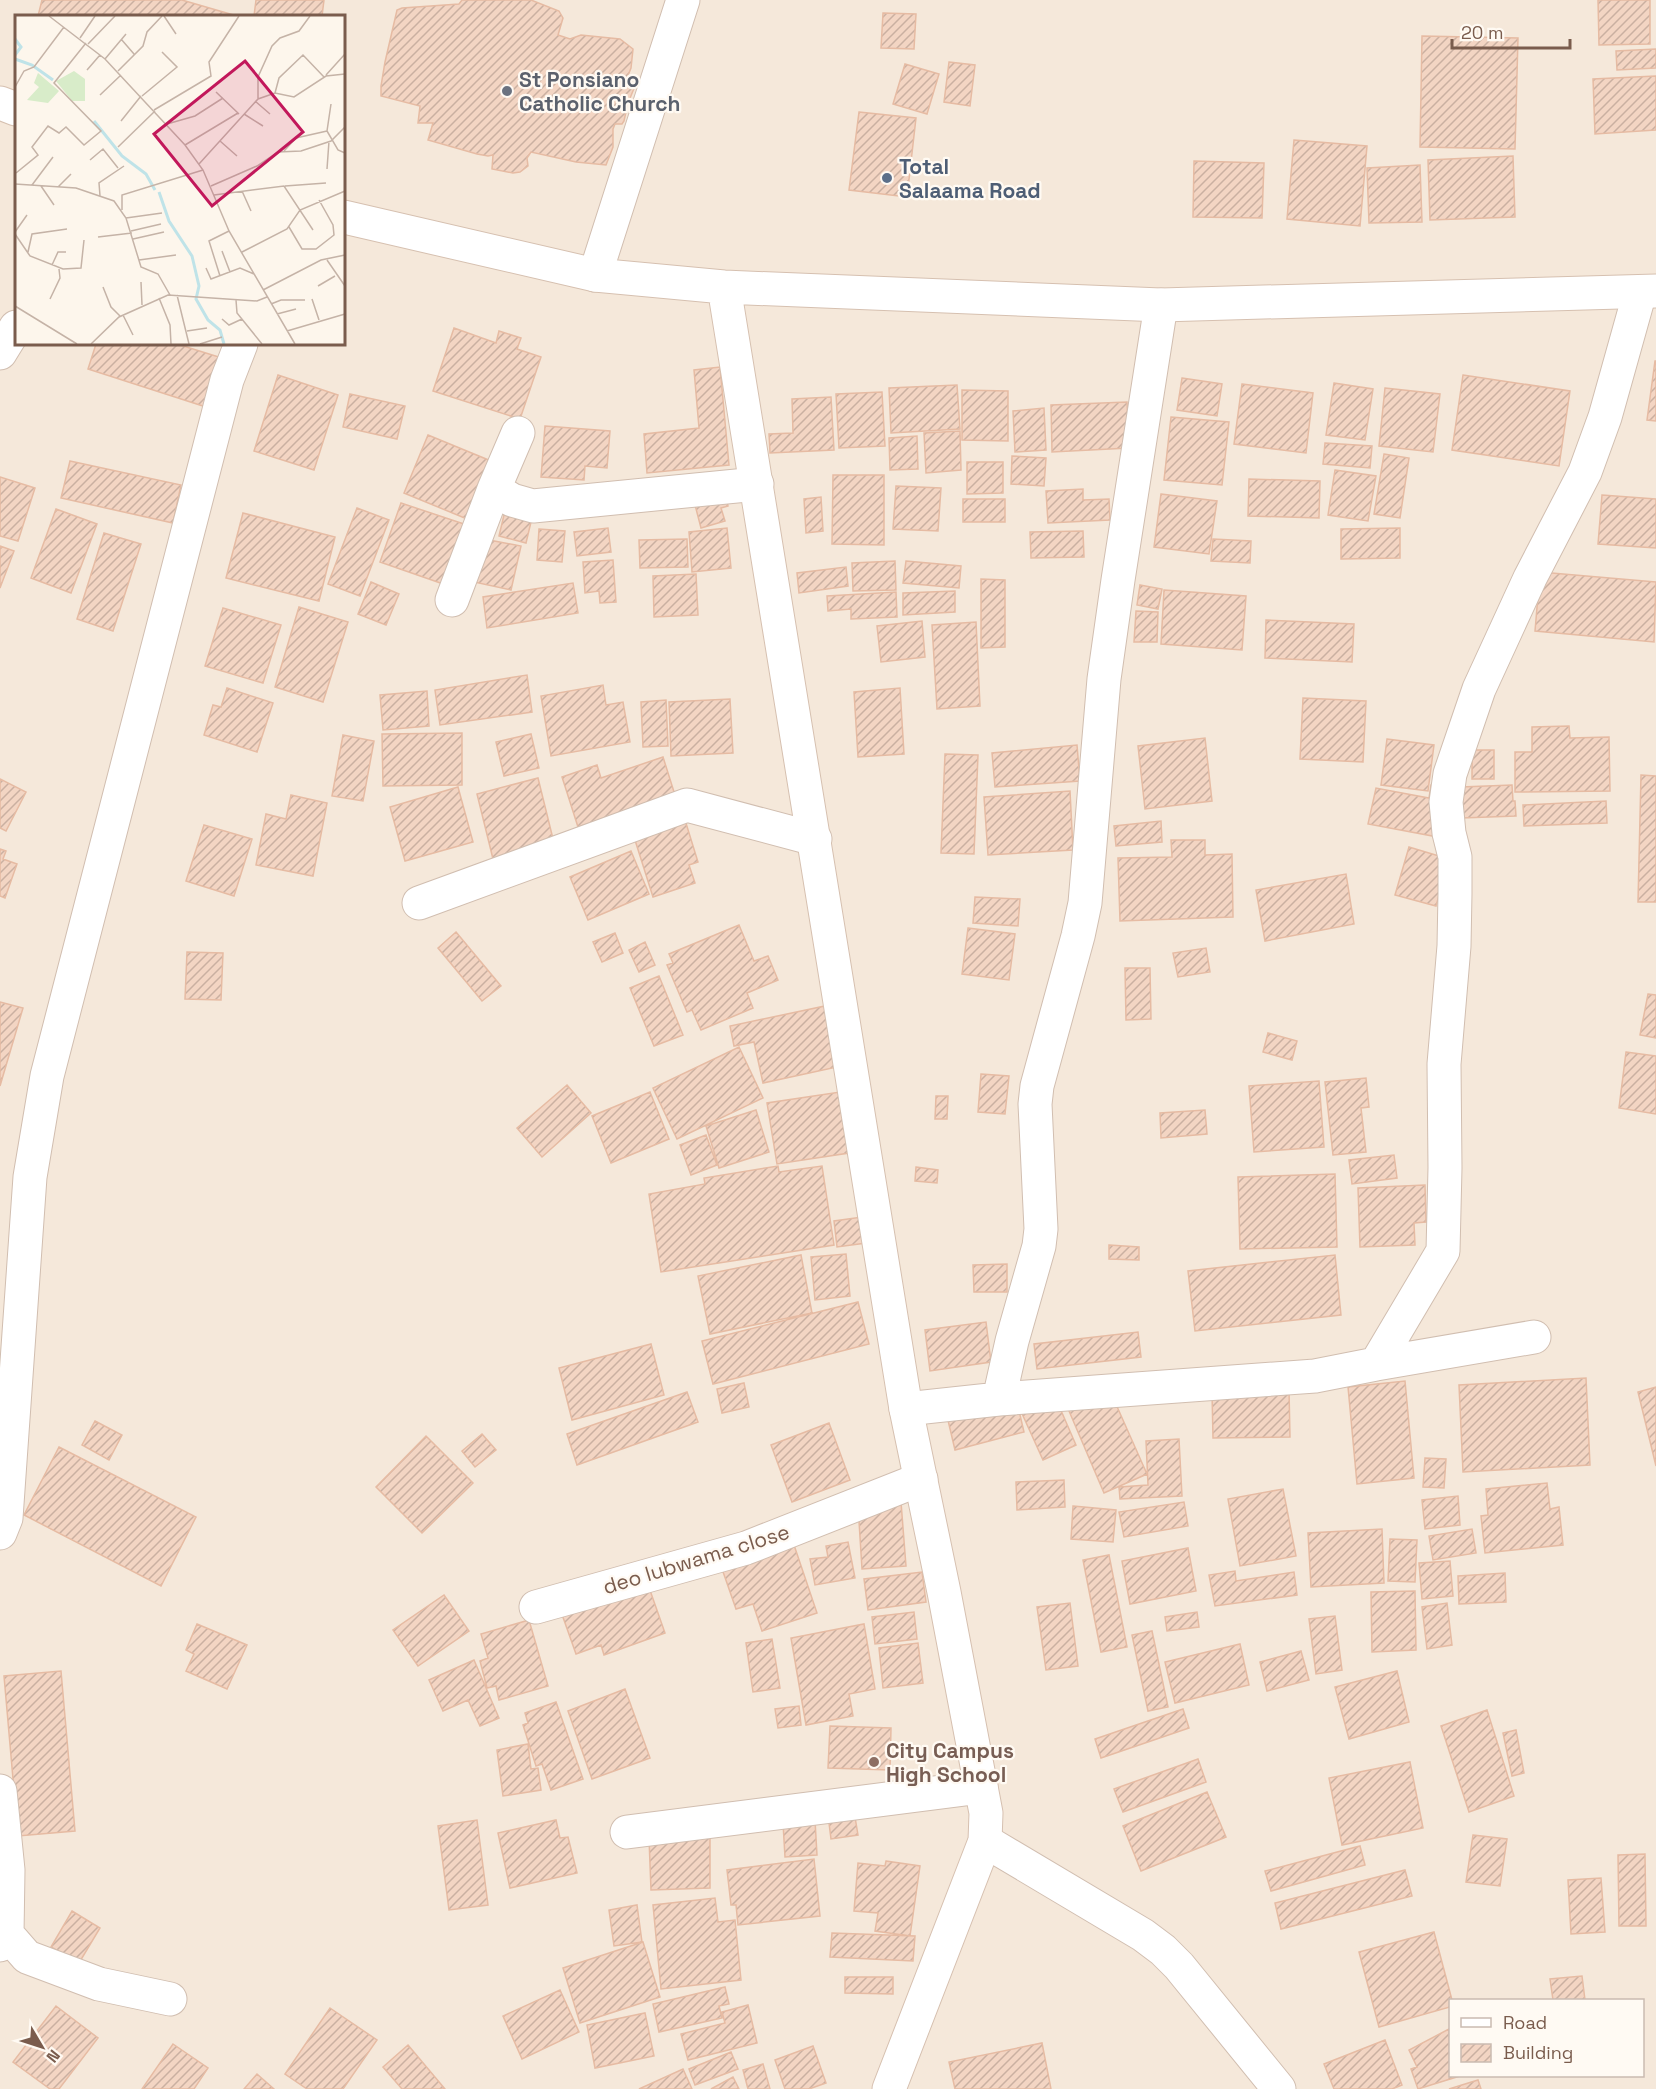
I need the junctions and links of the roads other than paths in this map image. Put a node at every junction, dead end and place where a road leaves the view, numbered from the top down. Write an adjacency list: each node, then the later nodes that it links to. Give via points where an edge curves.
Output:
1 (684, 0): 5 (street)
2 (0, 103): 3 (street)
3 (15, 109)
4 (345, 217): 5 (street)
5 (595, 275): 6 (street)
6 (724, 287): 8 (street); 13 (street)
7 (1648, 291): 8 (street); 19 (street, via 1585,472 1479,689 1450,774 1446,802 1455,857 1455,893 1444,1064 1443,1251)
8 (1161, 305): 20 (street, via 1104,679 1085,903 1037,1086 1040,1238)
9 (15, 329): 11 (street)
10 (241, 345): 23 (street, via 227,380 47,1076 30,1177 6,1518)
11 (0, 353)
12 (518, 434): 14 (street)
13 (757, 484): 14 (street, via 533,506); 16 (street)
14 (494, 489): 15 (street)
15 (452, 600)
16 (815, 839): 17 (street, via 687,805); 21 (street)
17 (419, 903)
18 (1534, 1337): 19 (street)
19 (1376, 1364): 20 (street, via 1315,1376)
20 (999, 1399): 21 (street)
21 (906, 1409): 22 (street)
22 (921, 1479): 24 (street, deo lubwama close, via 746,1548); 25 (street)
23 (0, 1533)
24 (536, 1606)
25 (981, 1787): 27 (street); 28 (street, via 986,1813)
26 (0, 1791): 29 (street, via 8,1870)
27 (627, 1832)
28 (985, 1841): 31 (street); 32 (street, via 1163,1950)
29 (4, 1940): 30 (street, via 27,1957 99,1984)
30 (170, 1999)
31 (889, 2089)
32 (1279, 2089)

